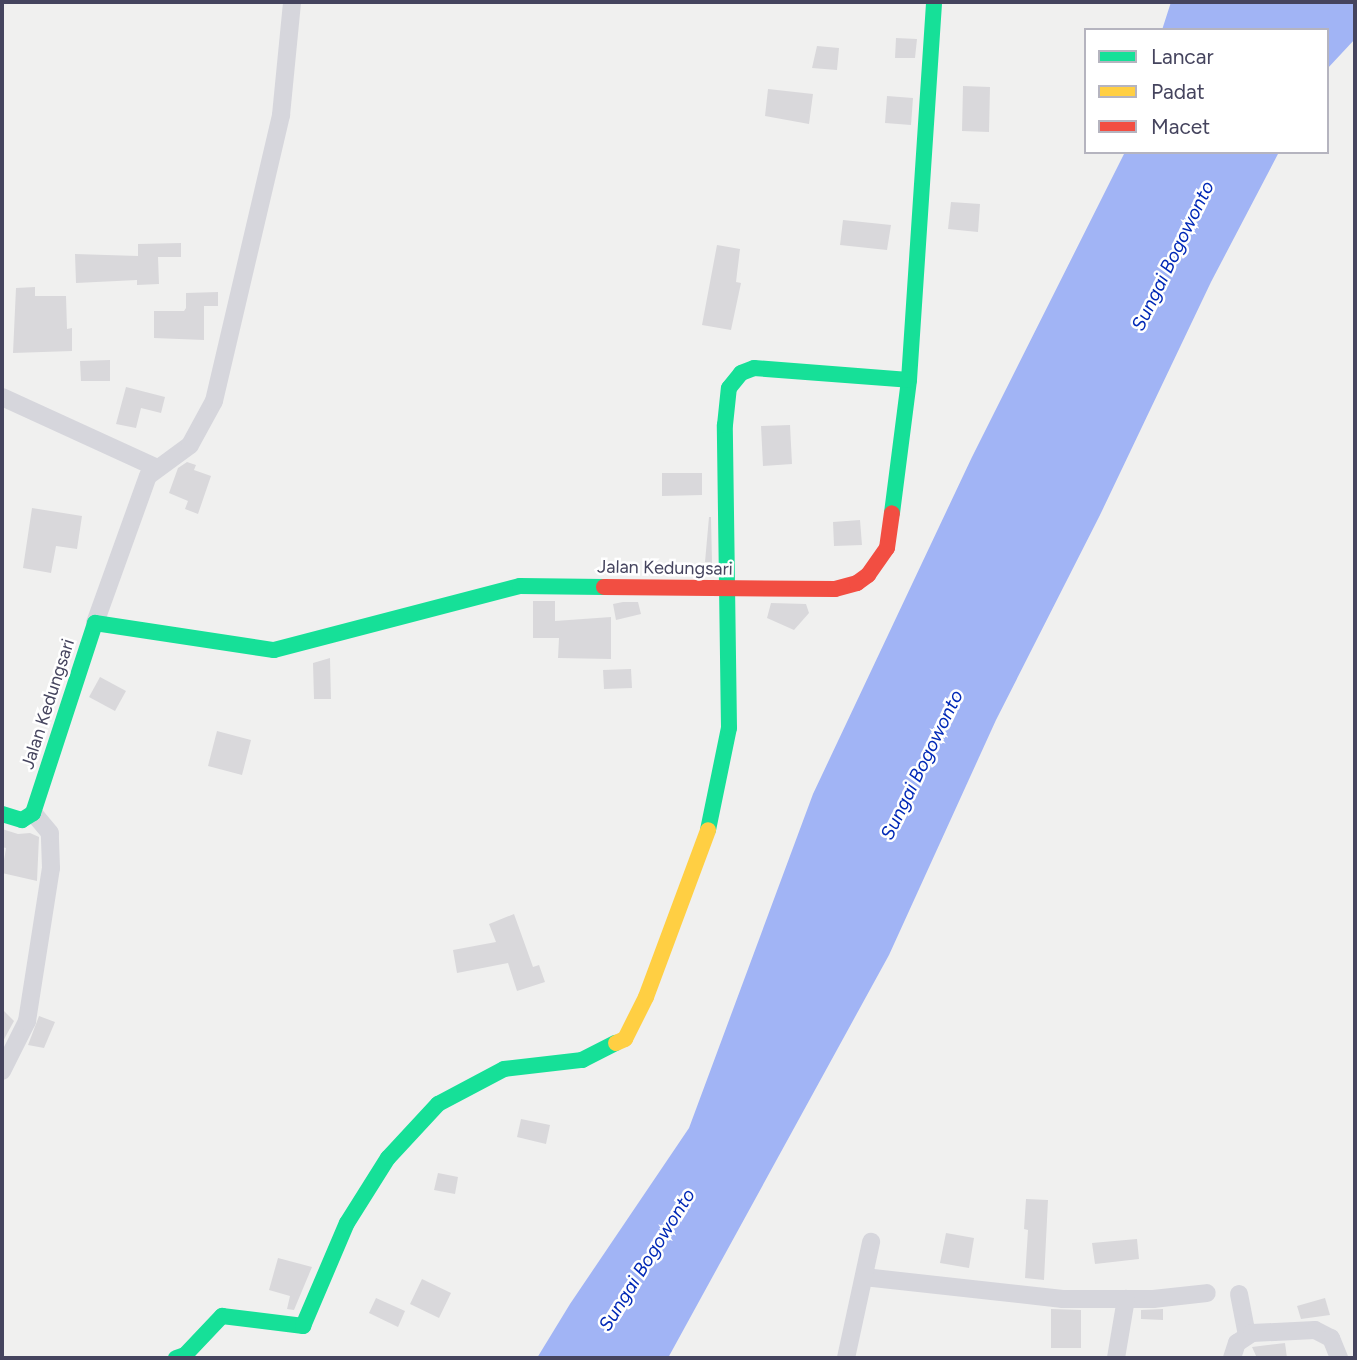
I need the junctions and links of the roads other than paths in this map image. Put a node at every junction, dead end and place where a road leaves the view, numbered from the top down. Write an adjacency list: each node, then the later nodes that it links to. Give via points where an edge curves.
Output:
1 (292, 2): 5 (street, via 281,115 214,401 190,444)
2 (934, 2): 3 (street, Jalan Kedungsari)
3 (909, 380): 6 (street, Jalan Kedungsari, via 887,548 868,575 835,589); 6 (street, via 761,368 741,373 732,383 725,425)
4 (2, 397): 5 (street)
5 (157, 468): 7 (street, via 148,476)
6 (729, 588): 7 (street, Jalan Kedungsari, via 520,586 274,650); 17 (street, via 729,728 712,818 646,998 625,1039 582,1060 504,1069 438,1104 388,1158 347,1223 303,1326 222,1316 185,1355)
7 (95, 623): 9 (street, Jalan Kedungsari)
8 (2, 814): 9 (street, via 22,820)
9 (31, 815): 10 (street, via 50,833 51,868 27,1021)
10 (2, 1071)
11 (872, 1242): 12 (street)
12 (864, 1278): 15 (street, via 1021,1296); 18 (street)
13 (1208, 1293): 15 (street)
14 (1239, 1294): 16 (street)
15 (1126, 1299): 19 (street)
16 (1247, 1335): 20 (street, via 1237,1343); 21 (street, via 1324,1332)
17 (176, 1358)
18 (846, 1358)
19 (1116, 1358)
20 (1232, 1358)
21 (1339, 1358)

